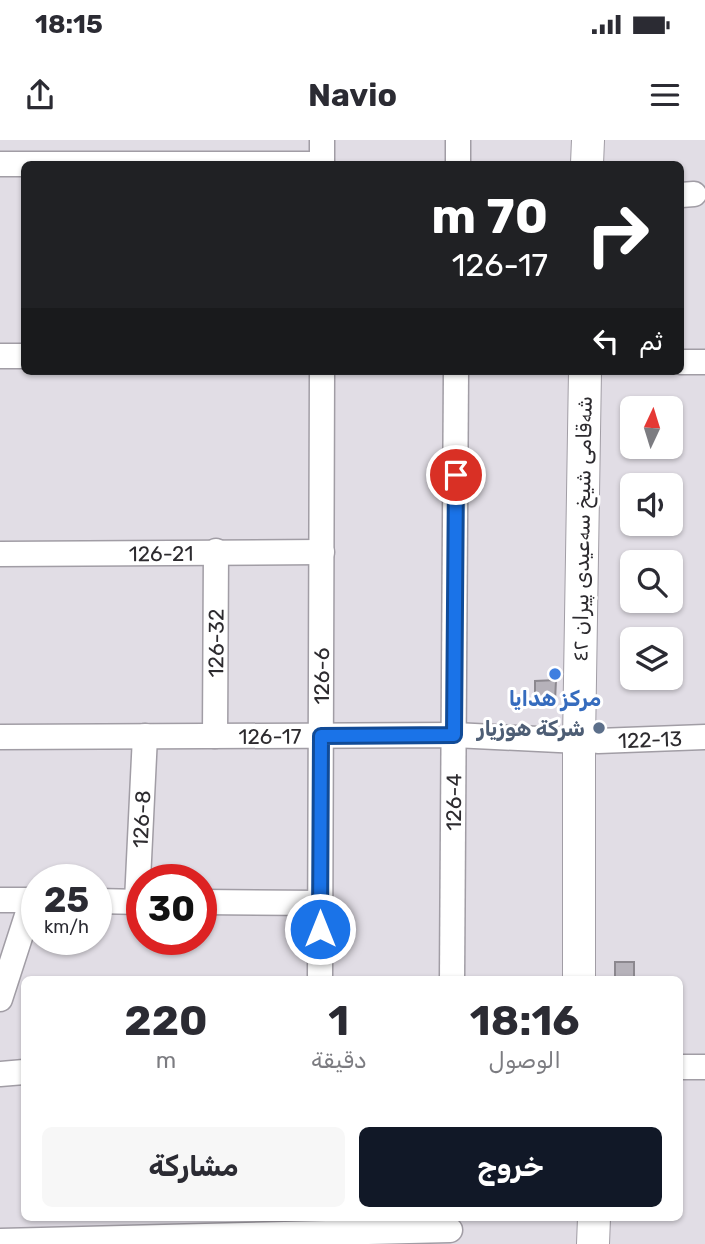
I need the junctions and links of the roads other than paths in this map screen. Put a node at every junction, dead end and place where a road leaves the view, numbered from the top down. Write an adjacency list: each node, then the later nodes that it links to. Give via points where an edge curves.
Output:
1 (323, 140): 5 (street)
2 (458, 140): 6 (street)
3 (588, 140): 7 (main road)
4 (603, 140): 8 (main road)
5 (323, 161)
6 (458, 161)
7 (587, 161)
8 (603, 161)
9 (0, 164): 10 (street)
10 (21, 164)
11 (0, 356): 12 (street)
12 (21, 356)
13 (684, 362): 14 (street)
14 (705, 362)
15 (322, 375): 20 (street, 126-6)
16 (456, 375): 22 (street, 126-4)
17 (585, 375): 28 (main road, شەقامی شیخ سەعیدی پیران ٤٢)
18 (601, 375): 28 (main road, شەقامی شیخ سەعیدی پیران ٤٢)
19 (216, 551): 20 (street, 126-21); 21 (street, 126-21); 24 (street, 126-32)
20 (321, 552): 25 (street, 126-6)
21 (0, 554)
22 (454, 735): 25 (street, 126-17); 28 (street, 126-17); 36 (street, 126-4)
23 (145, 736): 24 (street, 126-17); 26 (street, 126-17); 29 (street, 126-8)
24 (215, 736): 25 (street, 126-17)
25 (321, 736): 33 (street, 126-6)
26 (0, 737)
27 (705, 737): 28 (street, 122-13)
28 (589, 741): 37 (main road, شەقامی شیخ سەعیدی پیران ٤٢); 38 (main road, شەقامی شیخ سەعیدی پیران ٤٢)
29 (140, 864)
30 (0, 900): 31 (street)
31 (21, 900)
32 (217, 902): 33 (street)
33 (320, 903): 35 (street, 126-6)
34 (21, 940): 39 (street)
35 (320, 976)
36 (452, 976)
37 (579, 976)
38 (596, 976)
39 (0, 999)
40 (683, 1067): 41 (street)
41 (705, 1067)
42 (21, 1072): 43 (street)
43 (0, 1074)
44 (578, 1221): 48 (main road)
45 (593, 1221): 49 (main road)
46 (450, 1231): 47 (street)
47 (0, 1241)
48 (578, 1244)
49 (593, 1244)

